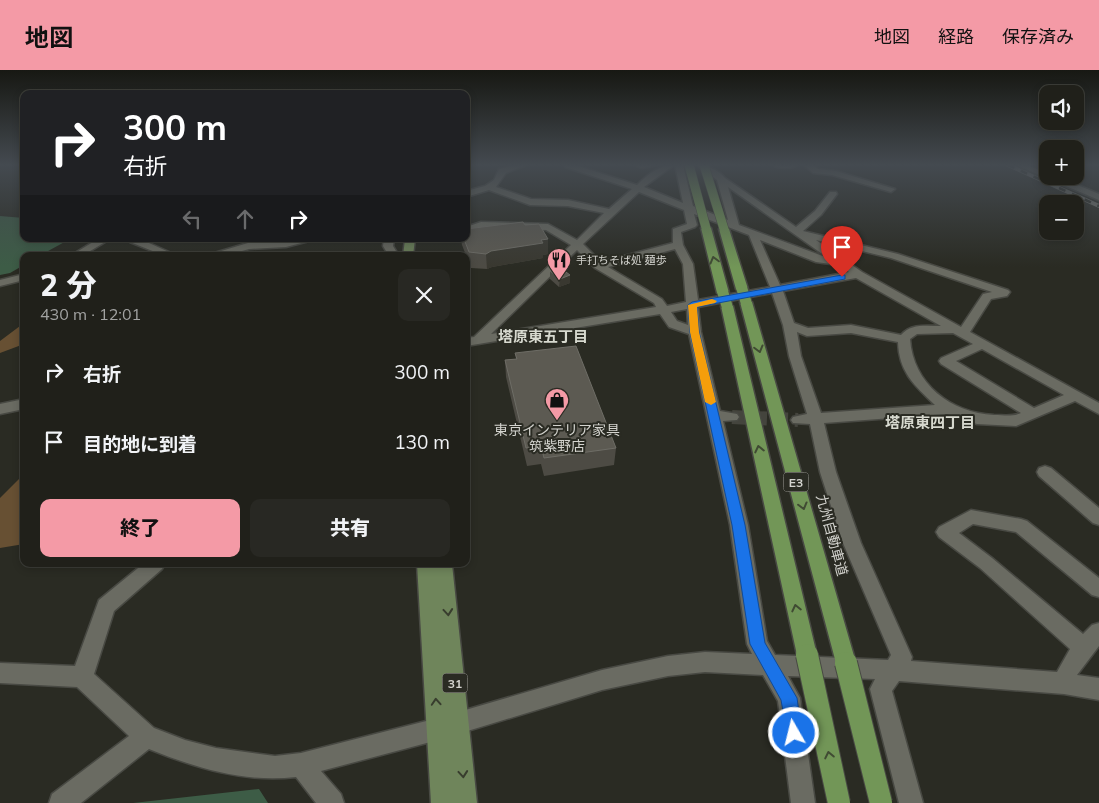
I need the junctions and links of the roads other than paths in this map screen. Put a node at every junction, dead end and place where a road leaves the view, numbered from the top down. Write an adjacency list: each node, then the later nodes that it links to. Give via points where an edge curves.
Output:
1 (522, 199): 11 (street, via 568,203)
2 (625, 199): 11 (street)
3 (665, 199): 10 (street)
4 (685, 199): 10 (street)
5 (698, 199): 69 (highway, E3, one-way to 5, bridge, via 725,299)
6 (714, 199): 70 (highway, 九州自動車道 / E3, one-way to 70, bridge, via 744,295 846,663)
7 (727, 199): 12 (street)
8 (751, 199): 14 (street)
9 (829, 199): 14 (street)
10 (687, 208): 12 (street); 20 (street, via 692,225 676,231)
11 (611, 212): 19 (street)
12 (735, 227): 15 (street)
13 (470, 229): 19 (street, via 481,225 548,227)
14 (798, 232): 24 (street); 33 (street, via 894,256 1004,292 987,296 966,329)
15 (753, 234): 24 (street, via 820,260); 29 (street)
16 (100, 242): 21 (street)
17 (139, 242): 22 (street)
18 (294, 242): 23 (street, via 248,246)
19 (577, 244): 25 (street); 36 (street)
20 (678, 245): 25 (street); 30 (street, via 688,264)
21 (82, 252)
22 (163, 252)
23 (228, 252)
24 (838, 261): 26 (street)
25 (599, 266): 31 (street, via 658,301)
26 (858, 274): 29 (street); 33 (street)
27 (20, 278): 28 (street)
28 (4, 283)
29 (776, 289): 30 (street); 32 (street)
30 (692, 305): 31 (street); 34 (street)
31 (663, 310): 34 (street, via 673,324); 36 (street)
32 (789, 325): 35 (street, via 807,332 850,329); 46 (street)
33 (957, 330): 35 (street, via 916,330); 37 (street)
34 (695, 332): 44 (street)
35 (904, 339): 41 (street, via 905,356 916,380)
36 (472, 341)
37 (982, 344): 38 (street); 43 (street, via 946,361)
38 (1075, 396): 42 (street); 43 (street)
39 (20, 405): 40 (street)
40 (0, 409)
41 (948, 409): 43 (street, via 976,419 1016,421); 46 (street)
42 (1099, 409)
43 (1033, 414)
44 (714, 416): 45 (street); 55 (street, via 739,525 757,644)
45 (732, 417)
46 (807, 420): 56 (street, via 852,543 902,657)
47 (1045, 472): 48 (street)
48 (1099, 518)
49 (152, 567): 58 (street, via 106,606)
50 (426, 567): 61 (main road, 31, one-way to 50)
51 (443, 567): 61 (main road, 31, one-way to 61)
52 (1099, 589): 54 (street, via 1021,526 971,518 945,532)
53 (1099, 632): 54 (street)
54 (1083, 647): 59 (street, via 1067,671)
55 (768, 664): 56 (street); 61 (street, via 705,662 668,666 602,680); 68 (street, via 789,698)
56 (892, 670): 59 (street); 71 (street, via 881,689)
57 (0, 673): 58 (street)
58 (82, 677): 62 (street)
59 (1064, 683): 60 (street)
60 (1099, 689)
61 (448, 726): 63 (street); 66 (main road, 31); 67 (main road, 31, one-way to 67)
62 (146, 737): 63 (street, via 185,752 241,765 275,768); 64 (street)
63 (301, 765): 65 (street)
64 (60, 803)
65 (332, 803)
66 (443, 803)
67 (465, 803)
68 (803, 803)
69 (839, 803)
70 (880, 803)
71 (911, 803)

